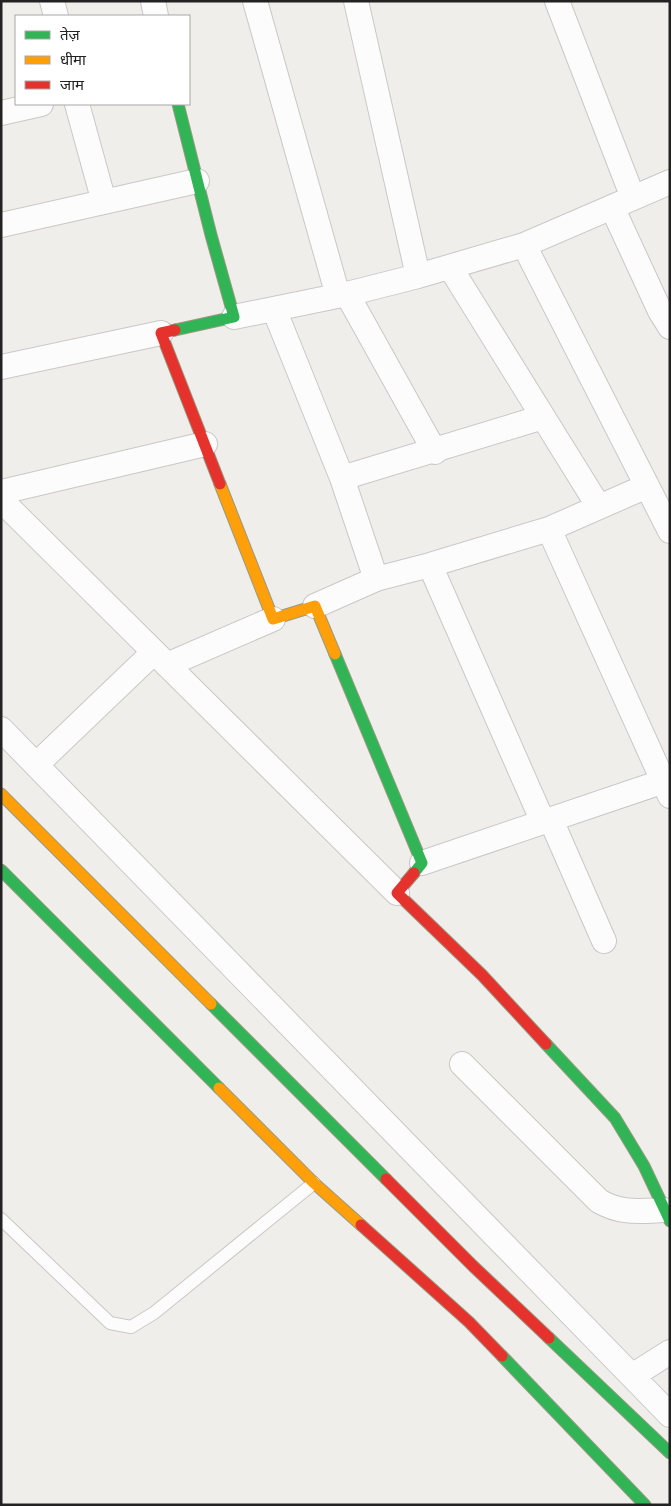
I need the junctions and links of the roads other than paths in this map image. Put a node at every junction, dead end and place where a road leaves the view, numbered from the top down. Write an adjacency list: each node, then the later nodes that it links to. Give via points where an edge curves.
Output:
1 (52, 1): 6 (street)
2 (153, 1): 7 (street)
3 (255, 1): 20 (street)
4 (356, 1): 19 (street)
5 (557, 1): 15 (street)
6 (56, 15)
7 (156, 15)
8 (37, 105): 11 (street)
9 (77, 105): 14 (street)
10 (178, 105): 12 (street)
11 (1, 113)
12 (197, 181): 14 (street); 23 (street)
13 (670, 182): 15 (street)
14 (104, 202): 16 (street)
15 (623, 203): 17 (street); 22 (street)
16 (1, 225)
17 (524, 245): 18 (street); 30 (street)
18 (450, 267): 19 (street); 26 (street)
19 (418, 276): 20 (street)
20 (342, 295): 21 (street); 28 (street)
21 (274, 309): 23 (street); 29 (street)
22 (667, 315)
23 (234, 317): 24 (street)
24 (161, 333): 25 (street); 27 (street)
25 (1, 367)
26 (543, 417): 28 (street); 33 (street)
27 (205, 444): 31 (street); 39 (street)
28 (435, 452): 29 (street)
29 (342, 478): 37 (street)
30 (647, 486): 33 (street); 35 (street)
31 (1, 492)
32 (1, 500): 40 (street)
33 (599, 507): 34 (street)
34 (550, 529): 36 (street); 43 (street)
35 (670, 531)
36 (430, 565): 37 (street); 45 (street)
37 (376, 579): 38 (street)
38 (315, 606): 39 (street); 46 (street)
39 (273, 619): 40 (street)
40 (161, 658): 42 (street); 48 (street)
41 (1, 730): 42 (street)
42 (36, 765): 55 (street)
43 (667, 786): 45 (street)
44 (1, 794): 57 (street, via 473,1266)
45 (547, 821): 46 (street); 49 (street)
46 (422, 864): 48 (street)
47 (1, 870): 51 (street)
48 (397, 893): 52 (street, via 482,975 614,1118 644,1166)
49 (604, 941)
50 (462, 1064): 52 (street, via 599,1201 625,1211)
51 (314, 1183): 53 (lane, via 154,1313 132,1327 110,1323); 58 (street, via 470,1322)
52 (667, 1216)
53 (1, 1219)
54 (670, 1352): 55 (street)
55 (632, 1376): 56 (street)
56 (670, 1415)
57 (670, 1454)
58 (645, 1505)

